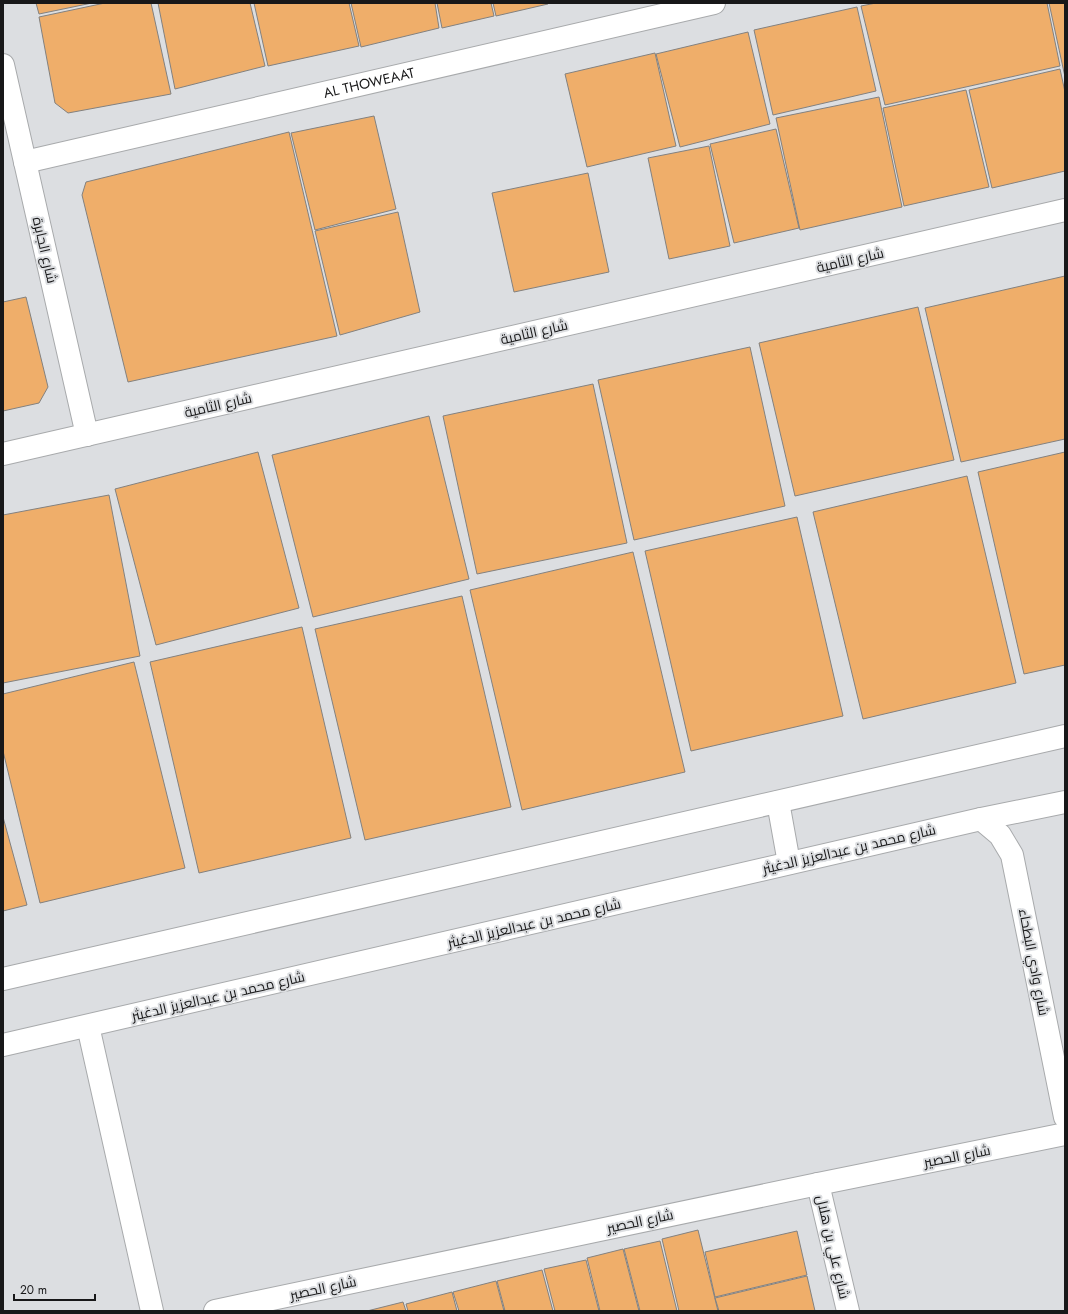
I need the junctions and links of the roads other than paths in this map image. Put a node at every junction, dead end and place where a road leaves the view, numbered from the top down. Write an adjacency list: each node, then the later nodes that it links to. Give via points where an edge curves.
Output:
1 (714, 3): 3 (street, AL THOWEAAT)
2 (3, 65): 3 (street, شارع الجابرة)
3 (25, 162): 5 (street, شارع الجابرة)
4 (1065, 210): 5 (street, شارع الثامية)
5 (87, 435): 6 (street, شارع الثامية)
6 (3, 454)
7 (1065, 736): 8 (street)
8 (778, 802): 11 (street); 12 (street)
9 (1065, 802): 10 (street, شارع محمد بن عبدالعزيز الدغيثر)
10 (981, 819): 11 (street, شارع محمد بن عبدالعزيز الدغيثر); 15 (street, شارع وادي البطحاء, via 1000,835 1012,854)
11 (789, 863): 13 (street, شارع محمد بن عبدالعزيز الدغيثر)
12 (3, 979)
13 (88, 1026): 14 (street, شارع محمد بن عبدالعزيز الدغيثر); 18 (street)
14 (3, 1045)
15 (1065, 1117)
16 (1065, 1134): 17 (street, شارع الحصير)
17 (818, 1184): 19 (street, شارع الحصير); 20 (street, شارع علي بن هلال)
18 (152, 1311)
19 (215, 1311)
20 (848, 1311)

